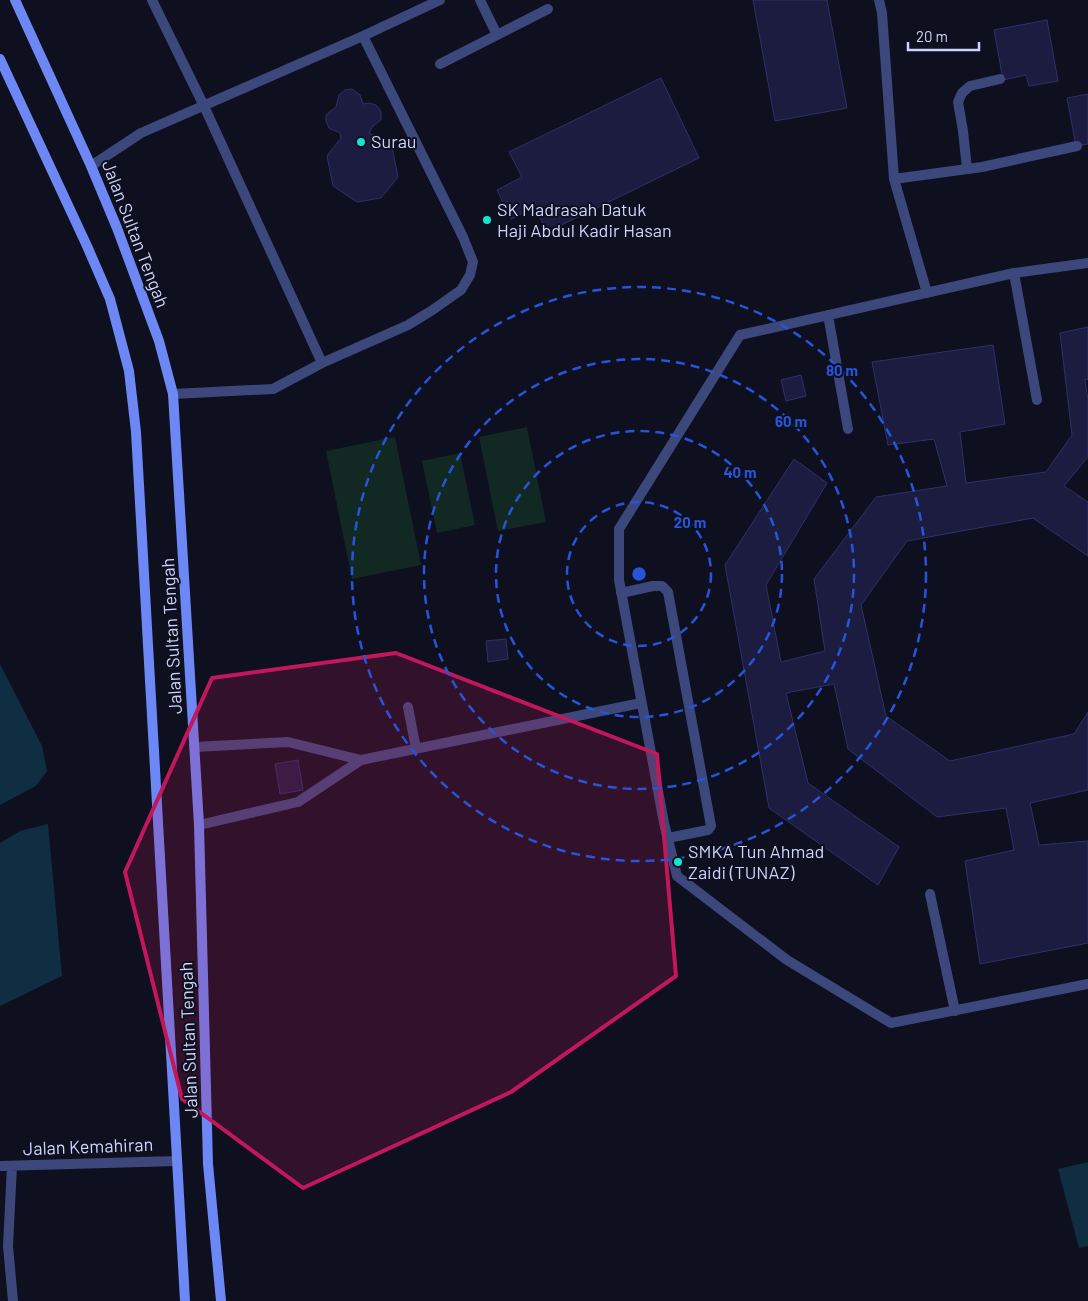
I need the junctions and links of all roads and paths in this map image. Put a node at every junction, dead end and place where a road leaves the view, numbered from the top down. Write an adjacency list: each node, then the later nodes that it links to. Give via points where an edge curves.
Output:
1 (15, 0): 14 (main road, Jalan Sultan Tengah)
2 (152, 0): 12 (lane)
3 (440, 0): 8 (lane)
4 (480, 0): 7 (lane)
5 (879, 0): 16 (lane)
6 (548, 9): 7 (lane)
7 (496, 35): 10 (lane)
8 (362, 36): 12 (lane); 21 (lane, via 473,262 461,290 431,311 408,325)
9 (0, 59): 36 (main road, Jalan Sultan Tengah, via 110,299 129,371 137,442)
10 (440, 64)
11 (1000, 79): 15 (lane, via 970,86 958,102)
12 (204, 106): 14 (lane, via 140,133); 21 (lane)
13 (1077, 146): 15 (lane)
14 (91, 166): 22 (main road, Jalan Sultan Tengah, via 159,341)
15 (966, 169): 16 (lane)
16 (894, 179): 19 (lane)
17 (1088, 263): 18 (lane)
18 (1014, 273): 19 (lane); 23 (lane)
19 (927, 293): 20 (lane)
20 (828, 315): 24 (lane); 25 (lane, via 740,335 619,529)
21 (322, 363): 22 (lane, via 273,389)
22 (173, 394): 28 (main road, Jalan Sultan Tengah)
23 (1037, 400)
24 (848, 429)
25 (621, 593): 26 (lane); 32 (lane, via 653,586 662,586 668,592 711,826 708,830)
26 (641, 703): 29 (lane); 32 (lane)
27 (408, 707): 29 (lane)
28 (195, 747): 30 (lane, via 288,742); 31 (main road, Jalan Sultan Tengah)
29 (416, 748): 30 (lane)
30 (361, 760): 31 (lane, via 298,802)
31 (199, 825): 41 (main road, Jalan Sultan Tengah, via 208,1164)
32 (668, 838): 35 (lane, via 677,876 787,960 891,1023)
33 (930, 894): 35 (lane)
34 (1088, 984): 35 (lane)
35 (954, 1011)
36 (177, 1160): 38 (lane, Jalan Kemahiran); 40 (main road, Jalan Sultan Tengah)
37 (0, 1166): 38 (lane, Jalan Kemahiran)
38 (12, 1166): 39 (lane, via 8,1246)
39 (13, 1301)
40 (185, 1301)
41 (221, 1301)

